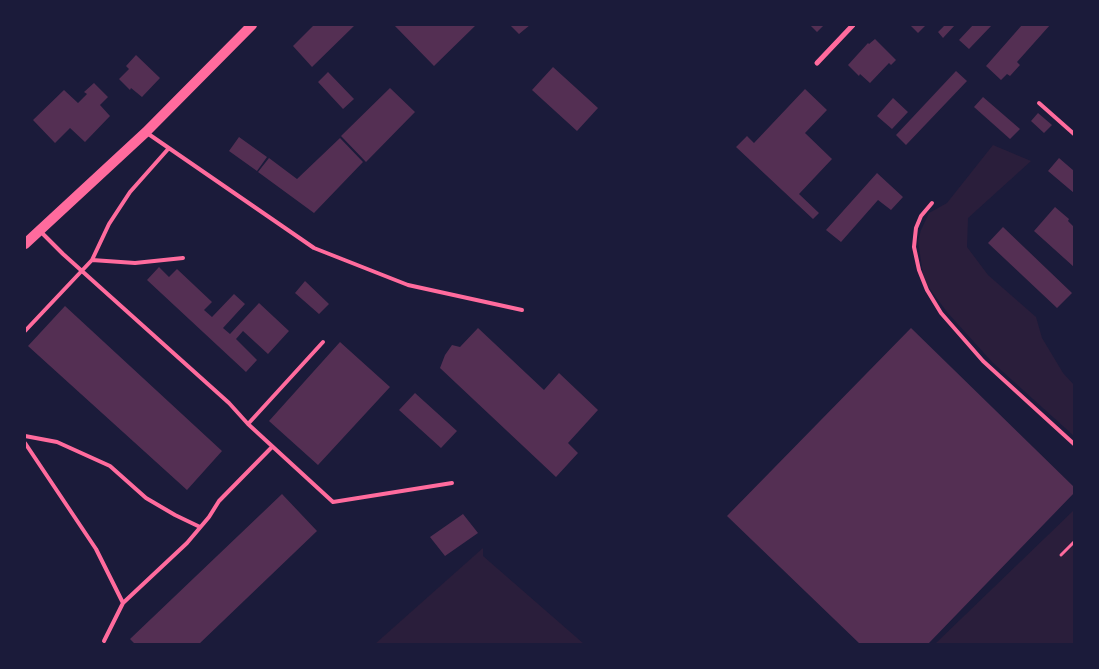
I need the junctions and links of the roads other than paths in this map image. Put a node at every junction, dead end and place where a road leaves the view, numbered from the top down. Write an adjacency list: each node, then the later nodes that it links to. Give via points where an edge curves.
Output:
1 (252, 25): 5 (main road)
2 (853, 25): 3 (street)
3 (817, 63)
4 (1039, 103): 6 (lane)
5 (146, 132): 7 (lane); 9 (main road)
6 (1074, 134)
7 (169, 148): 12 (lane, via 130,192 109,224); 14 (lane, via 314,248 408,284)
8 (932, 203): 20 (lane, via 916,228 914,247 919,270 941,313 983,361)
9 (40, 230): 10 (main road); 13 (lane)
10 (25, 244)
11 (183, 258): 12 (lane, via 135,263)
12 (92, 260): 13 (lane)
13 (82, 271): 15 (lane); 17 (lane)
14 (522, 310)
15 (25, 331)
16 (323, 342): 17 (lane)
17 (248, 424): 21 (lane)
18 (25, 436): 23 (lane, via 57,442 110,466 146,498)
19 (25, 443): 24 (lane, via 96,549)
20 (1074, 444)
21 (272, 447): 22 (lane, via 333,502); 23 (lane, via 219,501)
22 (452, 483)
23 (200, 527): 24 (lane)
24 (123, 603): 25 (lane)
25 (104, 641)

